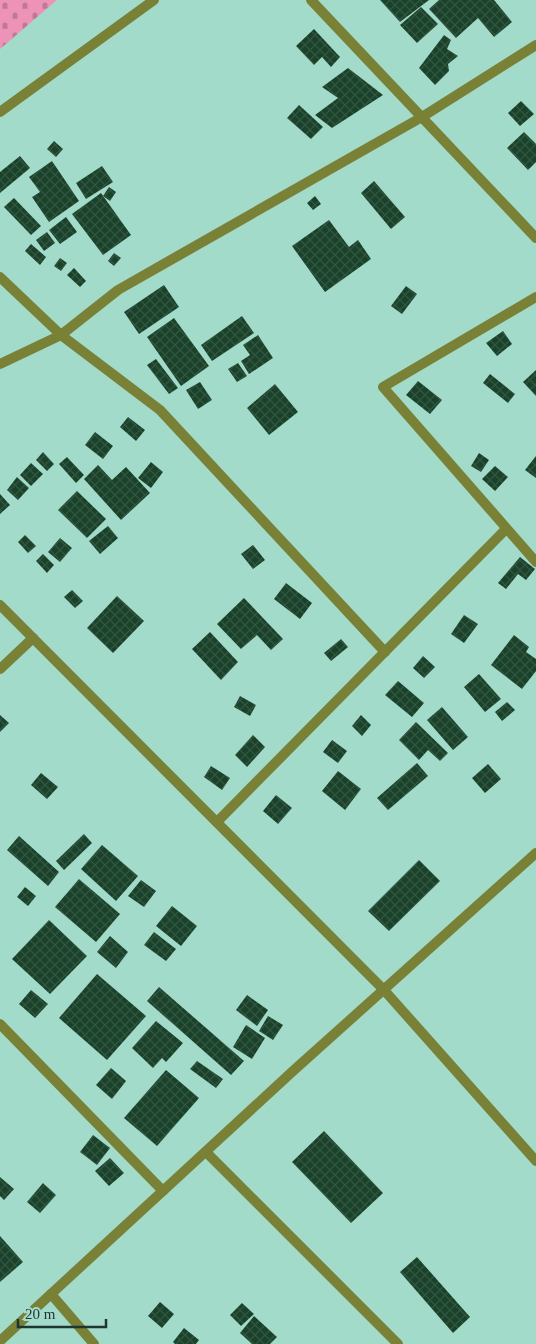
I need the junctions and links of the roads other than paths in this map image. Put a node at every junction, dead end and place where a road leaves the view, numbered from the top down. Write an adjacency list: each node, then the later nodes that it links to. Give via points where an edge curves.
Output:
1 (154, 0): 4 (street)
2 (311, 0): 5 (street)
3 (536, 45): 5 (street)
4 (0, 112)
5 (422, 117): 6 (street); 9 (street, via 118,290)
6 (536, 238)
7 (0, 277): 9 (street)
8 (536, 297): 11 (street, via 383,387)
9 (61, 335): 10 (street); 15 (street, via 160,410)
10 (0, 364)
11 (506, 529): 12 (street); 15 (street)
12 (536, 562)
13 (0, 605): 14 (street)
14 (33, 638): 16 (street); 17 (street)
15 (385, 652): 17 (street)
16 (0, 669)
17 (217, 822): 19 (street)
18 (536, 853): 19 (street)
19 (384, 990): 21 (street); 22 (street)
20 (0, 1024): 23 (street)
21 (206, 1152): 23 (street); 27 (street)
22 (536, 1161)
23 (163, 1191): 24 (street)
24 (51, 1294): 25 (street); 26 (street)
25 (0, 1341)
26 (94, 1344)
27 (398, 1344)

